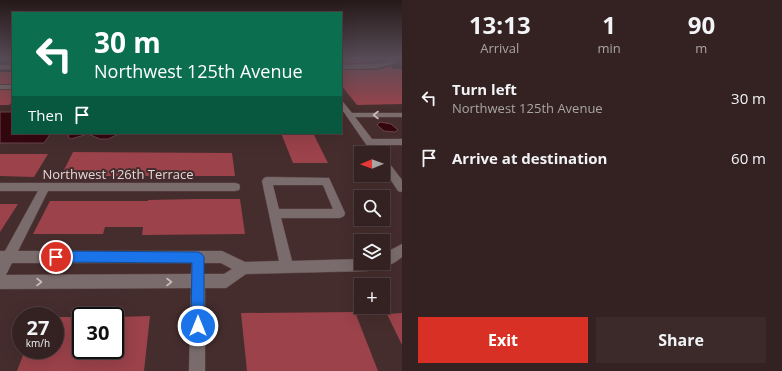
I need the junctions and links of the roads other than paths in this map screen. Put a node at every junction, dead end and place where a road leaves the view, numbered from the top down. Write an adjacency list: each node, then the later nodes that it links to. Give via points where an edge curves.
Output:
1 (0, 87): 2 (street)
2 (12, 87)
3 (342, 104): 4 (street)
4 (350, 115): 5 (street, one-way to 4); 6 (street)
5 (401, 116)
6 (369, 142): 7 (street); 8 (street)
7 (402, 142)
8 (372, 146)
9 (390, 171): 13 (street)
10 (0, 187): 11 (street, Northwest 126th Terrace)
11 (45, 187): 12 (street, Northwest 126th Terrace); 16 (street)
12 (235, 187)
13 (402, 188)
14 (275, 214): 14 (street, via 267,181 326,181 340,213); 20 (street)
15 (402, 250): 18 (street)
16 (4, 257): 17 (street); 22 (street)
17 (198, 257): 21 (street, via 222,257); 23 (street)
18 (390, 258)
19 (354, 265): 20 (street)
20 (287, 266): 21 (street)
21 (244, 268): 23 (street, via 226,281)
22 (0, 273)
23 (198, 281): 24 (street, one-way to 23); 25 (street)
24 (0, 282)
25 (197, 371)

